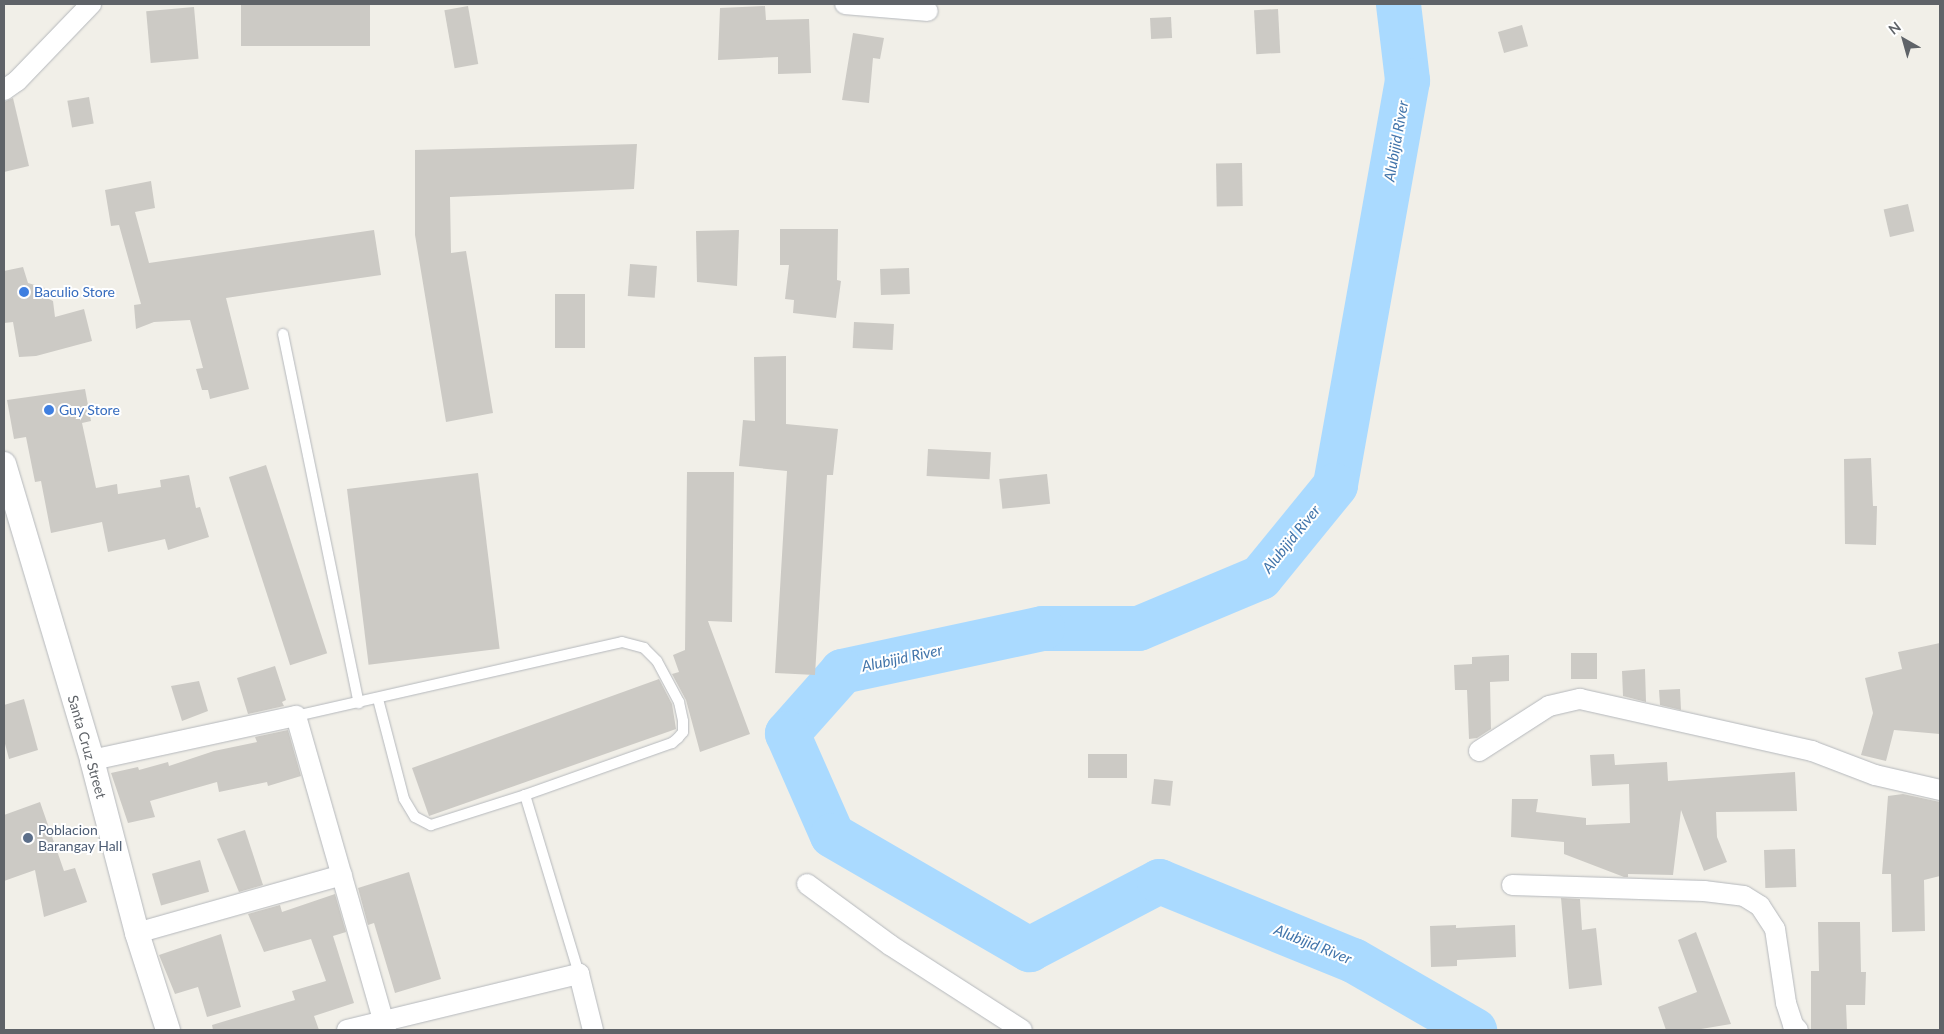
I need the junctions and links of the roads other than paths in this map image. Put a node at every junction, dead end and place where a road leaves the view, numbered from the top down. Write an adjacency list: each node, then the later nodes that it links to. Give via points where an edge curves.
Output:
1 (91, 4): 4 (street, via 18,81)
2 (845, 4): 3 (street)
3 (928, 11)
4 (4, 90)
5 (283, 334): 8 (lane)
6 (4, 464): 11 (street, Santa Cruz Street)
7 (378, 699): 8 (lane); 13 (lane, via 404,799 415,817 431,825); 13 (lane, via 622,642 644,648 657,661 679,702 683,732 678,738)
8 (359, 703): 9 (lane)
9 (296, 716): 11 (street); 14 (street)
10 (1479, 751): 12 (street, via 1549,706 1580,699 1812,751 1875,775)
11 (92, 760): 17 (street, Santa Cruz Street)
12 (1940, 790)
13 (525, 796): 18 (lane)
14 (342, 875): 17 (street); 19 (street)
15 (807, 884): 23 (street, via 890,945)
16 (1512, 885): 24 (street, via 1704,891 1744,896 1760,906 1775,929 1786,1003 1793,1025)
17 (137, 933): 20 (street, Santa Cruz Street)
18 (579, 974): 19 (street); 22 (street)
19 (384, 1026): 21 (street)
20 (168, 1030)
21 (347, 1030)
22 (593, 1030)
23 (1022, 1030)
24 (1798, 1030)

